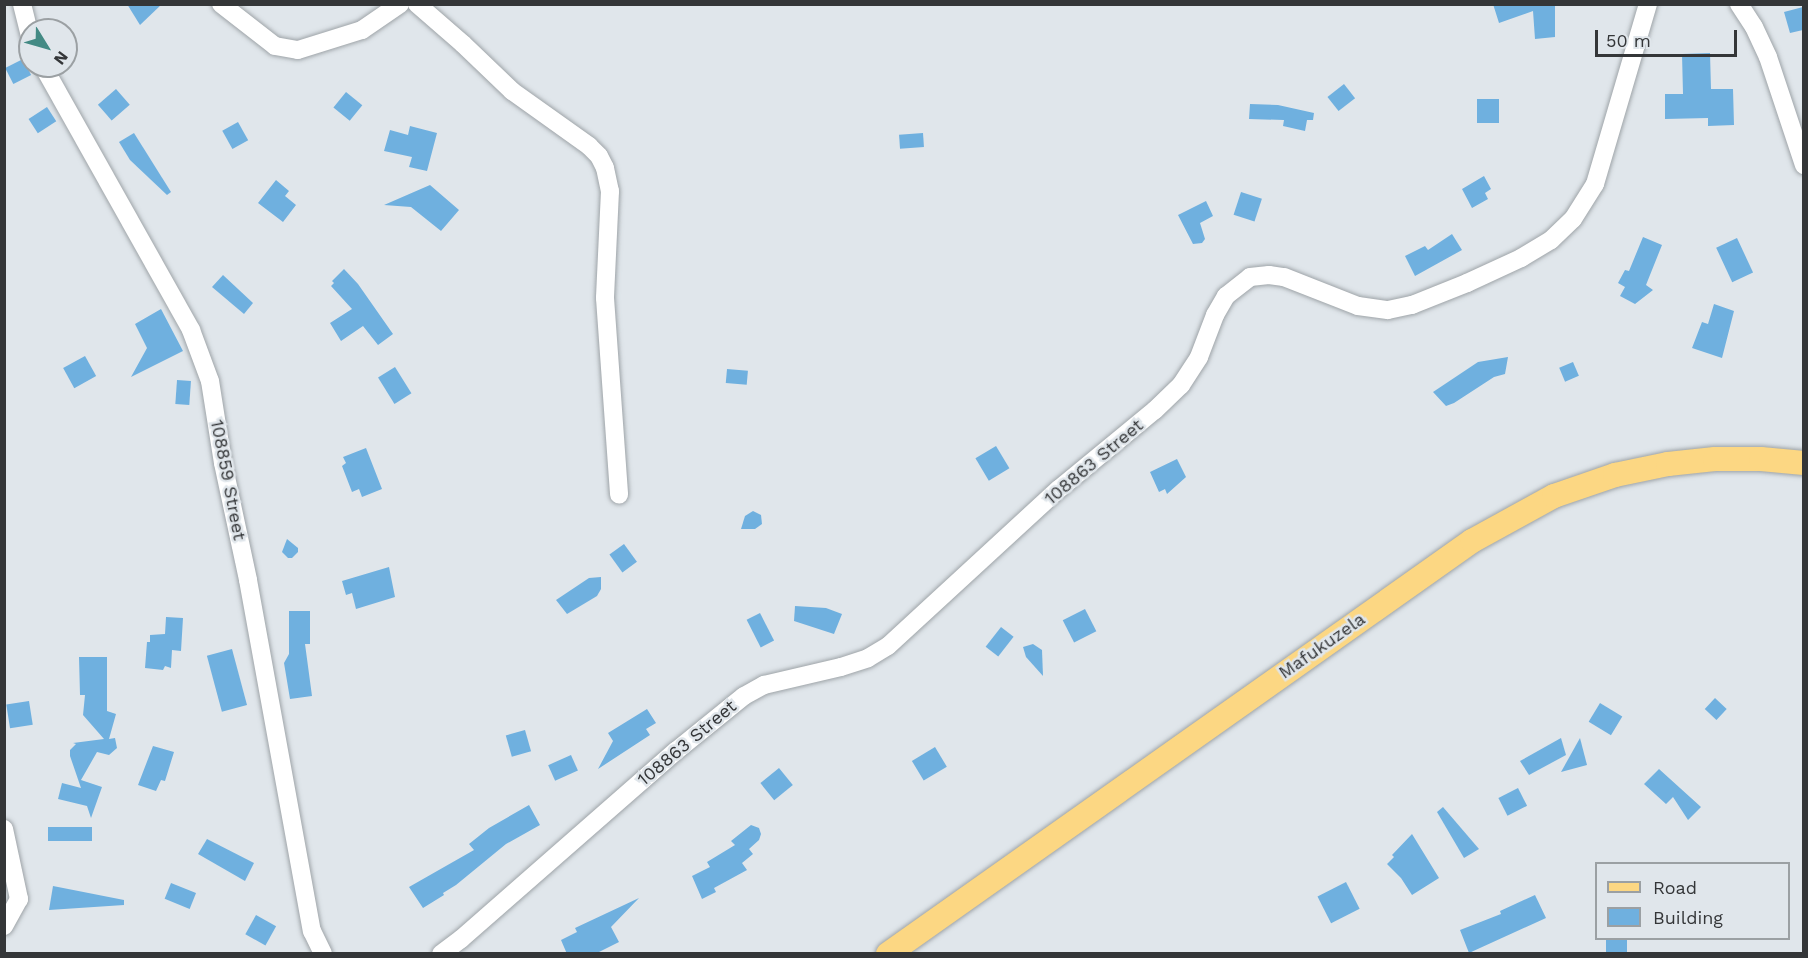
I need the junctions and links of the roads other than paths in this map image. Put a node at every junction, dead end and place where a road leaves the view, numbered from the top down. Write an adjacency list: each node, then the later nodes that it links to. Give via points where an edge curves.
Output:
1 (221, 4): 2 (street, via 275,46 298,50 362,30)
2 (400, 4)
3 (417, 4): 9 (street, via 512,91 589,146 605,168 610,191 605,298)
4 (1648, 4): 13 (street, 108863 Street, via 1595,184 1573,219 1551,240 1467,283 1412,305 1388,310 1358,306 1284,277 1250,277 1226,296 1199,357 1181,385 1059,489 888,646 868,658 764,685 744,696)
5 (1739, 4): 7 (street, via 1768,57)
6 (50, 78): 12 (street, 108859 Street, via 191,330 210,381 312,931)
7 (1803, 165)
8 (1803, 464): 14 (main road, Mafukuzela, via 1715,459 1668,464 1615,475 1554,496 1463,547)
9 (619, 495)
10 (4, 829): 11 (street, via 19,899)
11 (4, 926)
12 (323, 954)
13 (441, 954)
14 (888, 954)

